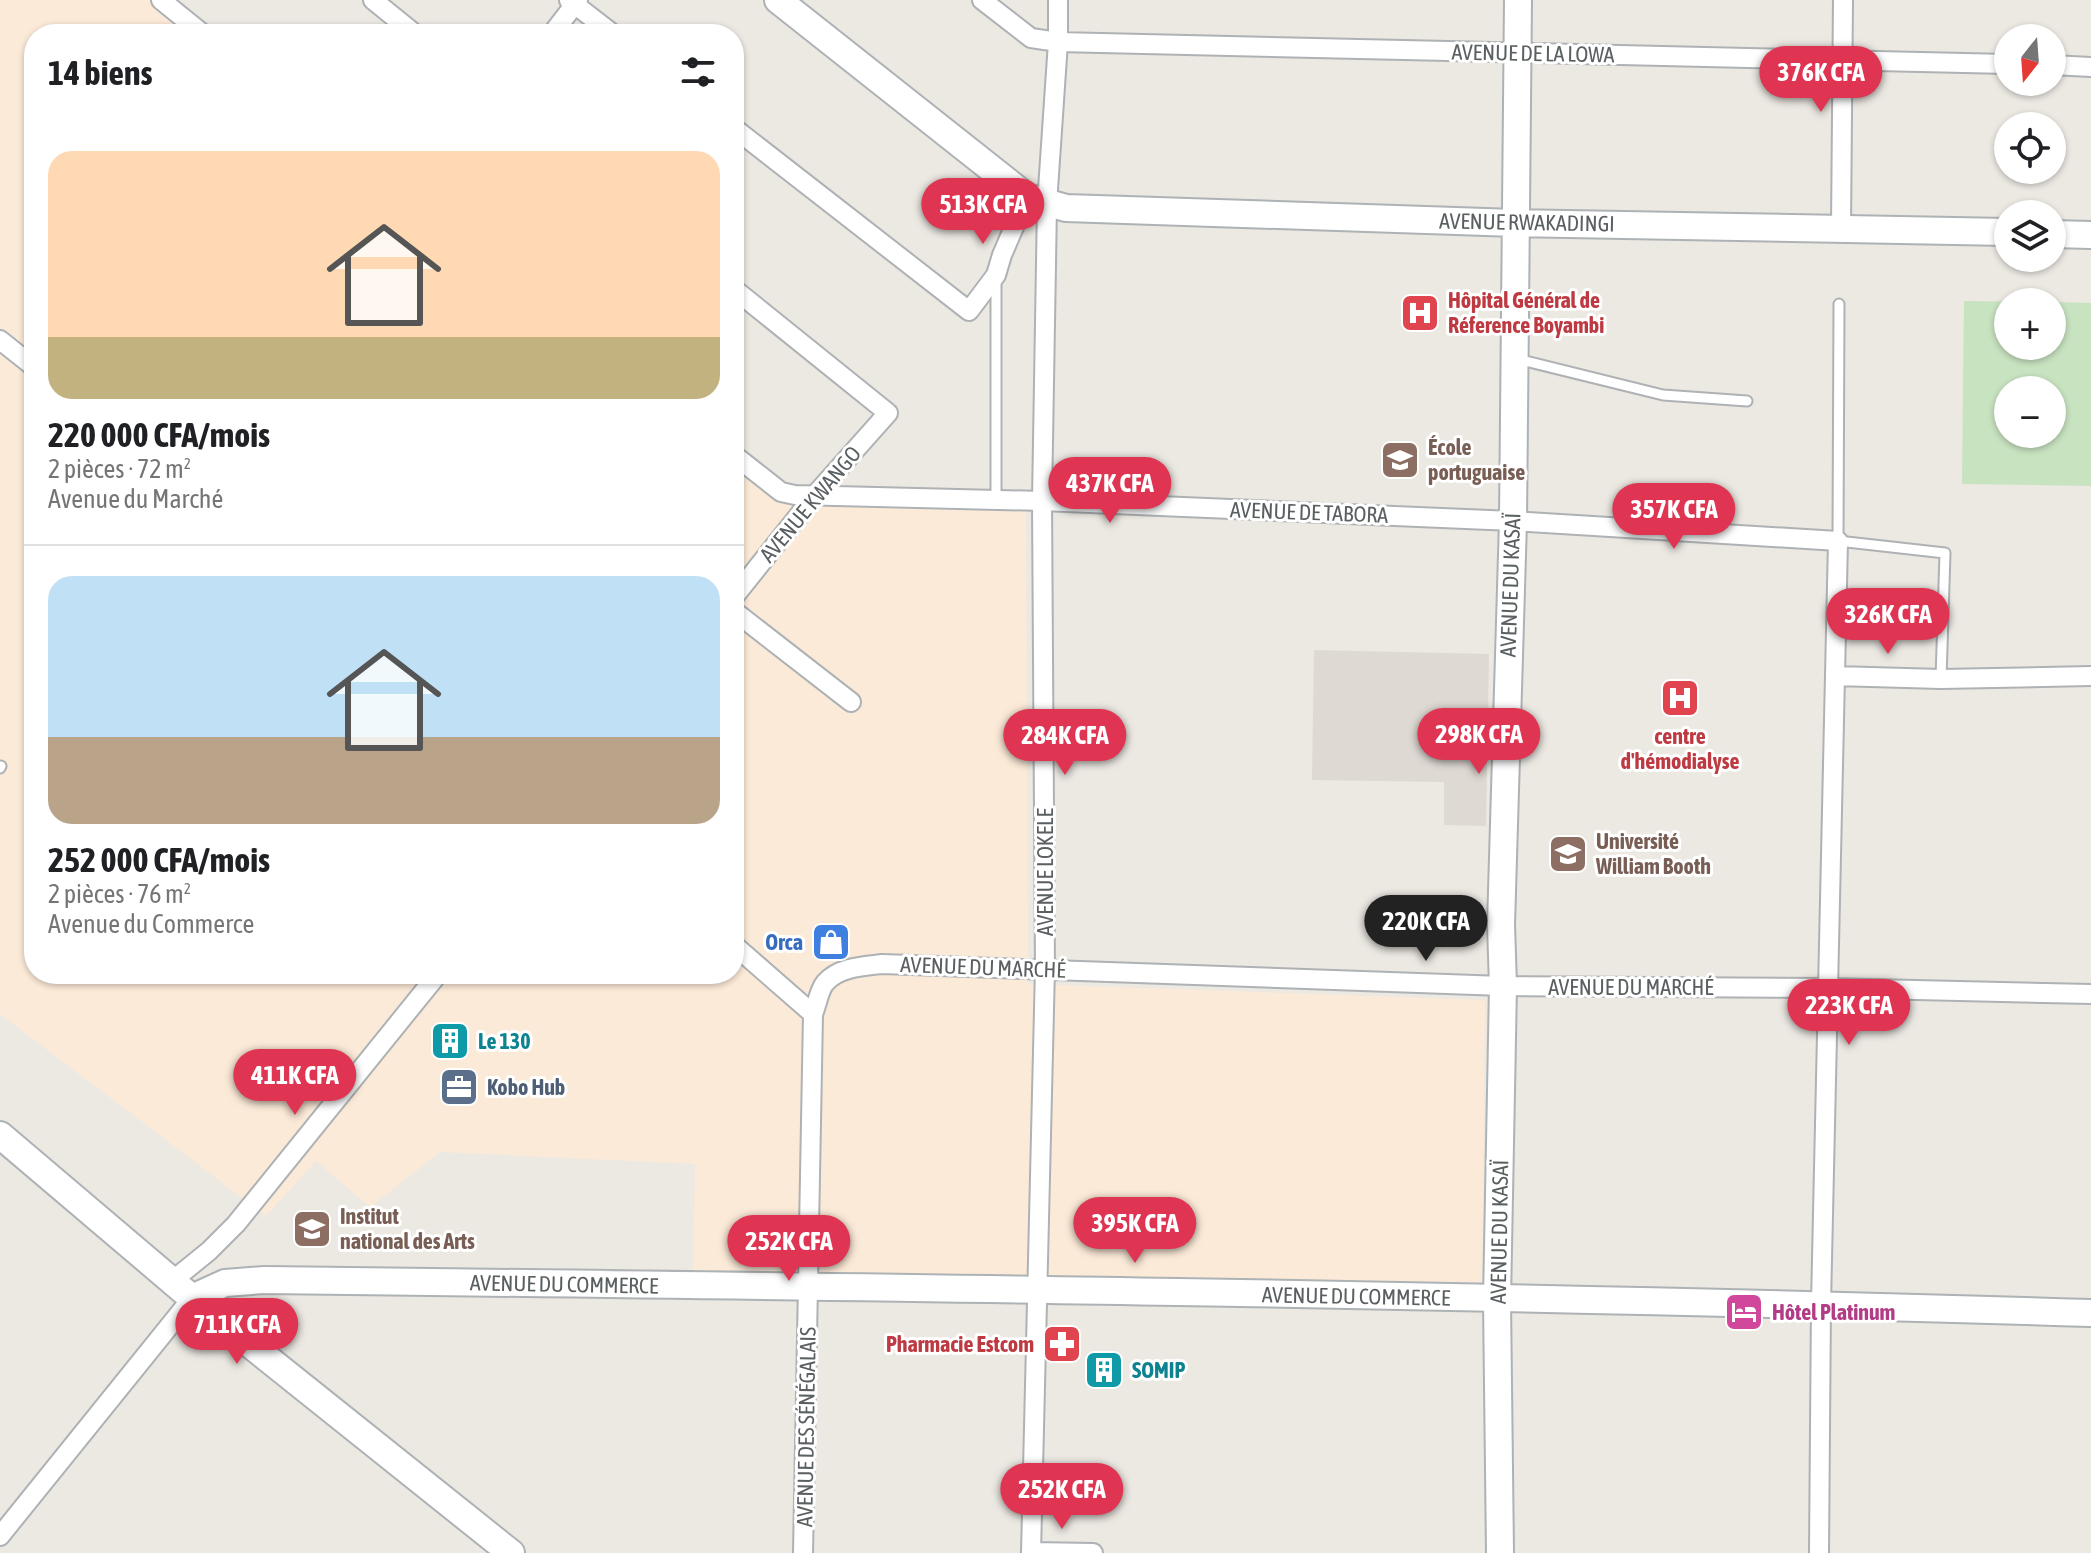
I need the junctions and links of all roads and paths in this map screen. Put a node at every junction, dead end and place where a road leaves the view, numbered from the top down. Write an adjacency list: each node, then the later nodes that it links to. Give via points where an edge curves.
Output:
1 (161, 0): 9 (street)
2 (373, 0): 10 (street)
3 (778, 0): 20 (street)
4 (982, 0): 13 (street, AVENUE DE LA LOWA, via 1031,38)
5 (1058, 0): 13 (street, AVENUE LOKELE)
6 (1518, 0): 14 (street, AVENUE DU KASAÏ)
7 (1843, 0): 15 (street)
8 (574, 1): 11 (street); 12 (street)
9 (191, 24)
10 (403, 24)
11 (559, 24)
12 (601, 24)
13 (1058, 42): 14 (street, AVENUE DE LA LOWA); 20 (street, AVENUE LOKELE)
14 (1516, 52): 15 (street, AVENUE DE LA LOWA); 21 (street, AVENUE DU KASAÏ)
15 (1843, 60): 16 (street, AVENUE DE LA LOWA); 22 (street)
16 (1994, 64)
17 (2066, 66): 18 (street)
18 (2091, 67)
19 (744, 136): 26 (street, via 969,311)
20 (1037, 200): 21 (street, AVENUE RWAKADINGI, via 1086,210); 26 (street, via 1002,255); 36 (street, AVENUE LOKELE)
21 (1515, 223): 22 (street, AVENUE RWAKADINGI); 30 (street, AVENUE DU KASAÏ)
22 (1841, 228): 23 (street, AVENUE RWAKADINGI)
23 (1994, 232)
24 (2066, 234): 25 (street)
25 (2091, 235)
26 (996, 275): 35 (lane)
27 (744, 297): 34 (street, AVENUE KWANGO, via 888,413)
28 (1839, 304): 38 (lane)
29 (0, 340): 31 (street)
30 (1513, 358): 32 (lane, via 1663,395); 37 (street, AVENUE DU KASAÏ)
31 (24, 359)
32 (1747, 401)
33 (744, 463): 34 (street, AVENUE DE TABORA, via 781,492)
34 (815, 495): 35 (street, AVENUE DE TABORA); 39 (street, AVENUE KWANGO)
35 (996, 500): 36 (street, AVENUE DE TABORA)
36 (1042, 501): 37 (street, AVENUE DE TABORA); 46 (street, AVENUE LOKELE)
37 (1513, 521): 38 (street, AVENUE DE TABORA); 48 (street, AVENUE DU KASAÏ)
38 (1838, 541): 41 (street); 43 (lane, via 1945,553)
39 (744, 584)
40 (744, 619): 44 (street)
41 (1835, 676): 43 (street); 49 (street)
42 (2091, 676): 43 (street)
43 (1941, 679)
44 (851, 702)
45 (744, 954): 51 (street)
46 (1045, 968): 48 (street, AVENUE DU MARCHÉ); 51 (street, AVENUE DU MARCHÉ, via 856,966 825,983); 54 (street, AVENUE LOKELE)
47 (430, 984): 55 (street)
48 (1503, 986): 49 (street, AVENUE DU MARCHÉ); 56 (street, AVENUE DU KASAÏ)
49 (1830, 988): 50 (street, AVENUE DU MARCHÉ); 57 (street)
50 (2091, 994)
51 (813, 1014): 53 (street, AVENUE DES SÉNÉGALAIS)
52 (0, 1135): 55 (street)
53 (810, 1286): 54 (street, AVENUE DU COMMERCE); 55 (street, AVENUE DU COMMERCE, via 264,1280); 62 (street, AVENUE DES SÉNÉGALAIS)
54 (1037, 1288): 56 (street, AVENUE DU COMMERCE); 60 (street, AVENUE LOKELE)
55 (182, 1290): 59 (street); 61 (street)
56 (1497, 1300): 57 (street, AVENUE DU COMMERCE); 64 (street, AVENUE DU KASAÏ)
57 (1821, 1304): 58 (street, AVENUE DU COMMERCE); 65 (street)
58 (2091, 1313)
59 (0, 1536)
60 (1031, 1552): 63 (street)
61 (511, 1553)
62 (803, 1553)
63 (1093, 1553)
64 (1500, 1553)
65 (1819, 1553)

